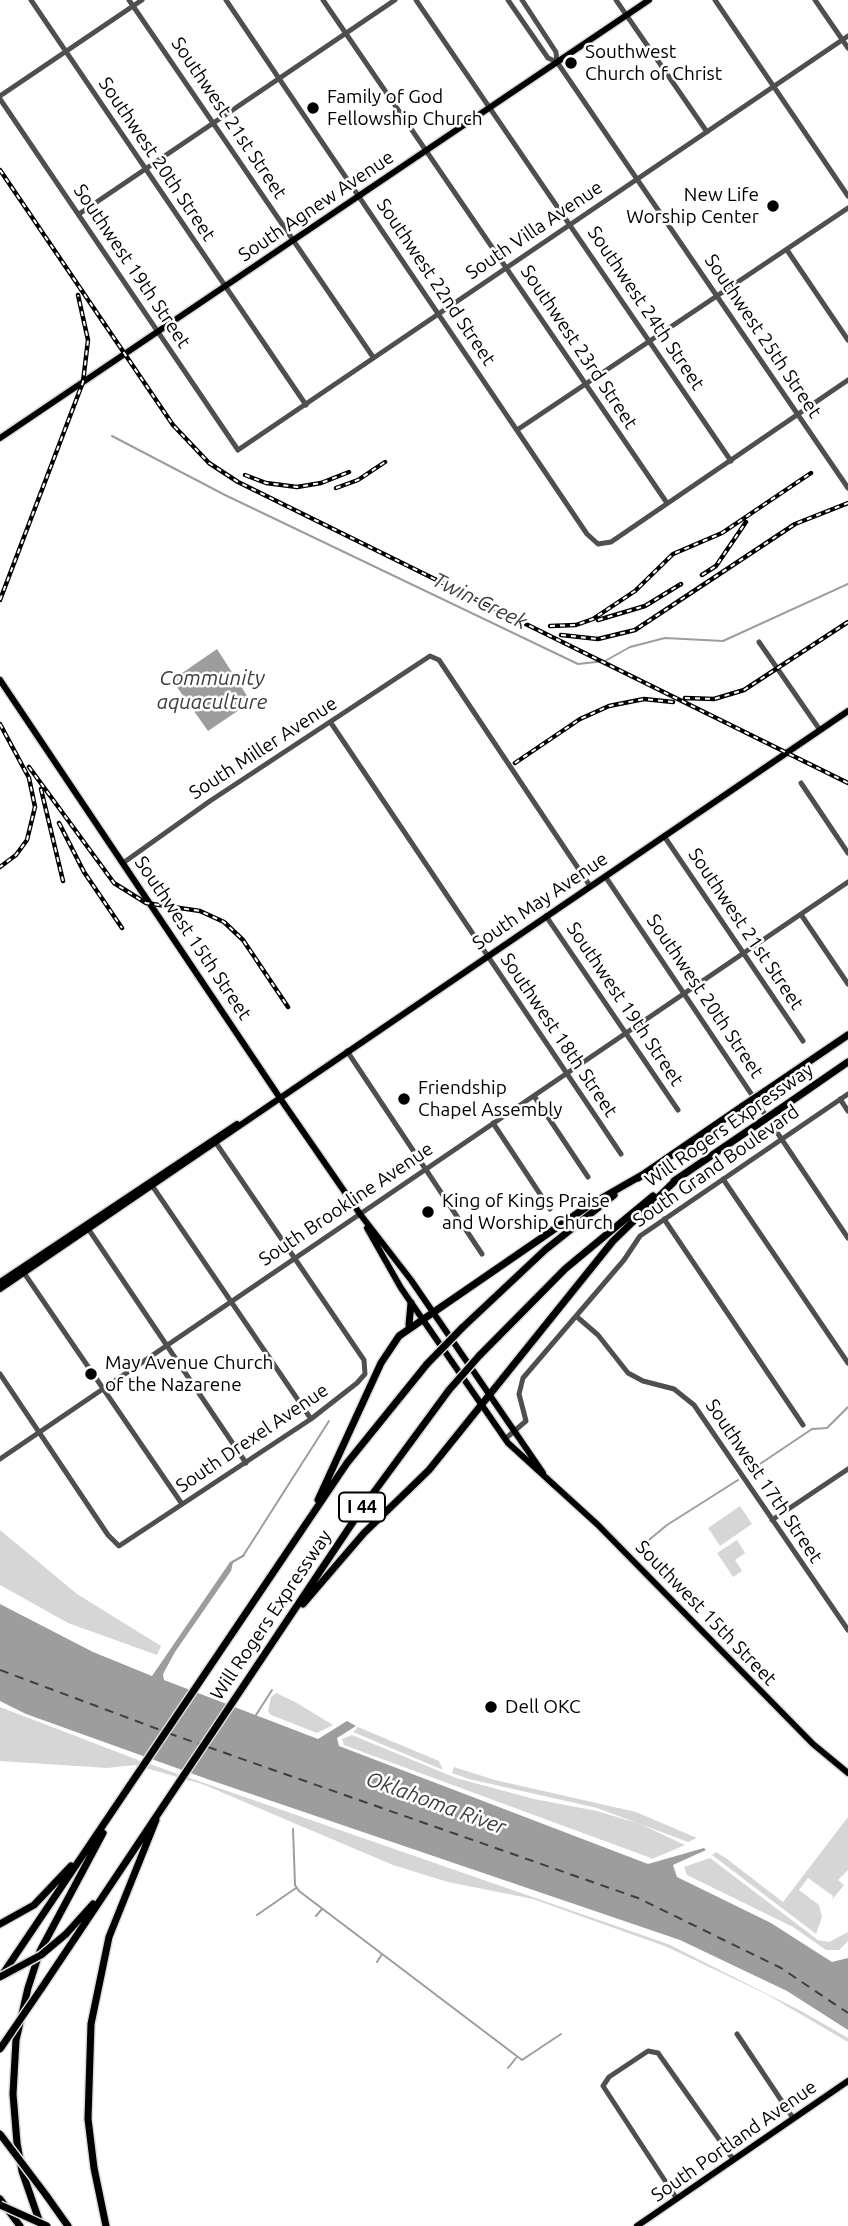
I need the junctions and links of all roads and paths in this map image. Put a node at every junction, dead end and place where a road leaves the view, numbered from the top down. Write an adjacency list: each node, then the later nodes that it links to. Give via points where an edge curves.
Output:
1 (31, 0): 18 (street, Southwest 20th Street)
2 (142, 0): 13 (street)
3 (226, 0): 20 (street, Southwest 22nd Street)
4 (323, 0): 15 (street, Southwest 23rd Street)
5 (395, 0): 15 (street)
6 (416, 0): 23 (street, Southwest 24th Street)
7 (508, 0): 19 (street, Southwest 25th Street, via 548,58)
8 (522, 0): 19 (street, Southwest 25th Street, via 556,52)
9 (616, 0): 14 (street)
10 (649, 0): 14 (main road, South Agnew Avenue)
11 (715, 0): 21 (street)
12 (815, 0): 16 (street)
13 (132, 3): 18 (street); 24 (street, Southwest 21st Street)
14 (626, 15): 19 (main road, South Agnew Avenue); 25 (street)
15 (346, 33): 20 (street); 26 (street, Southwest 23rd Street)
16 (845, 38): 17 (street); 21 (street, South Villa Avenue)
17 (848, 48)
18 (65, 52): 22 (street); 27 (street, Southwest 20th Street)
19 (557, 62): 23 (main road, South Agnew Avenue); 28 (street, Southwest 25th Street)
20 (280, 78): 24 (street); 29 (street, Southwest 22nd Street)
21 (775, 86): 25 (street, South Villa Avenue); 30 (street)
22 (0, 98): 32 (street, Southwest 19th Street)
23 (489, 108): 26 (main road, South Agnew Avenue); 33 (street, Southwest 24th Street)
24 (214, 122): 27 (street); 34 (street, Southwest 21st Street)
25 (707, 132): 28 (street, South Villa Avenue)
26 (425, 152): 29 (main road, South Agnew Avenue); 36 (street, Southwest 23rd Street)
27 (146, 169): 32 (street); 37 (street, Southwest 20th Street)
28 (637, 179): 33 (street, South Villa Avenue); 38 (street, Southwest 25th Street)
29 (359, 196): 34 (main road, South Agnew Avenue); 39 (street, Southwest 22nd Street)
30 (848, 196)
31 (848, 208): 35 (street)
32 (79, 214): 40 (street, Southwest 19th Street)
33 (571, 225): 36 (street, South Villa Avenue); 42 (street, Southwest 24th Street)
34 (292, 241): 37 (main road, South Agnew Avenue); 43 (street, Southwest 21st Street)
35 (787, 250): 38 (street); 41 (street)
36 (507, 268): 39 (street, South Villa Avenue); 45 (street, Southwest 23rd Street)
37 (225, 287): 40 (main road, South Agnew Avenue); 46 (street, Southwest 20th Street)
38 (718, 296): 42 (street); 47 (street, Southwest 25th Street)
39 (439, 313): 43 (street, South Villa Avenue); 48 (street, Southwest 22nd Street)
40 (157, 332): 49 (main road, South Agnew Avenue); 50 (street, Southwest 19th Street)
41 (848, 340)
42 (649, 342): 45 (street); 51 (street, Southwest 24th Street)
43 (373, 357): 46 (street, South Villa Avenue)
44 (848, 380): 47 (street)
45 (585, 385): 48 (street); 53 (street, Southwest 23rd Street)
46 (306, 405): 50 (street, South Villa Avenue)
47 (798, 415): 51 (street); 52 (street, Southwest 25th Street)
48 (517, 430): 53 (street, Southwest 22nd Street, via 598,544 611,542)
49 (0, 438)
50 (238, 450)
51 (731, 461): 53 (street)
52 (848, 488)
53 (667, 503)
54 (760, 642): 58 (street)
55 (0, 680): 62 (main road, Southwest 15th Street)
56 (848, 711): 58 (main road, South May Avenue)
57 (331, 723): 62 (street, South Miller Avenue); 65 (street, South Miller Avenue, via 421,661 430,656 439,660); 69 (street, Southwest 18th Street)
58 (820, 730): 60 (main road, South May Avenue)
59 (801, 783): 61 (street)
60 (664, 836): 63 (main road, South May Avenue); 68 (street, Southwest 21st Street)
61 (848, 853)
62 (123, 863): 80 (main road, Southwest 15th Street)
63 (605, 876): 65 (main road, South May Avenue); 71 (street, Southwest 20th Street)
64 (848, 882): 67 (street, South Brookline Avenue)
65 (590, 886): 66 (main road, South May Avenue)
66 (546, 916): 69 (main road, South May Avenue); 72 (street, Southwest 19th Street)
67 (802, 916): 68 (street, South Brookline Avenue); 70 (street)
68 (744, 954): 71 (street, South Brookline Avenue); 74 (street, Southwest 21st Street)
69 (486, 956): 75 (main road, South May Avenue); 77 (street, Southwest 18th Street)
70 (848, 984)
71 (684, 993): 72 (street, South Brookline Avenue); 85 (street, Southwest 20th Street)
72 (626, 1033): 77 (street, South Brookline Avenue); 82 (street, Southwest 19th Street)
73 (848, 1035): 89 (highway, Will Rogers Expressway / I 44, bridge)
74 (803, 1041)
75 (347, 1051): 80 (main road, South May Avenue); 88 (street)
76 (848, 1062): 91 (highway, Will Rogers Expressway / I 44, bridge)
77 (566, 1074): 79 (street, South Brookline Avenue); 87 (street, Southwest 18th Street)
78 (848, 1094): 81 (street, South Grand Boulevard)
79 (534, 1096): 84 (street, South Brookline Avenue); 90 (street)
80 (280, 1097): 86 (main road, South May Avenue); 95 (main road, Southwest 15th Street)
81 (840, 1099): 83 (street); 85 (street, South Grand Boulevard)
82 (678, 1110)
83 (848, 1111)
84 (493, 1123): 88 (street, South Brookline Avenue); 94 (street)
85 (781, 1139): 92 (street, South Grand Boulevard); 98 (street, Southwest 20th Street)
86 (215, 1140): 93 (main road, South May Avenue); 100 (street)
87 (621, 1154)
88 (427, 1169): 95 (street, South Brookline Avenue); 99 (street)
89 (642, 1175): 108 (highway); 128 (highway, Will Rogers Expressway / I 44, bridge, via 545,1250 427,1364 373,1428)
90 (588, 1177)
91 (677, 1179): 116 (highway, via 602,1253); 130 (highway, Will Rogers Expressway / I 44, bridge, via 594,1243 479,1356 393,1463)
92 (723, 1179): 96 (street, South Grand Boulevard); 113 (street)
93 (151, 1184): 97 (main road, South May Avenue); 106 (street)
94 (550, 1209)
95 (360, 1214): 100 (street, South Brookline Avenue); 102 (main road, Southwest 15th Street); 104 (main road, Southwest 15th Street)
96 (664, 1219): 109 (street, South Grand Boulevard, via 636,1241); 119 (street)
97 (87, 1227): 101 (main road, South May Avenue); 112 (street)
98 (848, 1238)
99 (482, 1254)
100 (295, 1258): 106 (street, South Brookline Avenue); 118 (street, South Drexel Avenue, via 364,1360 365,1374)
101 (22, 1270): 103 (main road, South May Avenue); 105 (main road, South May Avenue); 115 (street)
102 (411, 1280): 104 (main road); 108 (main road, Southwest 15th Street)
103 (0, 1282)
104 (401, 1288): 107 (main road, Southwest 15th Street)
105 (0, 1289)
106 (229, 1301): 112 (street, South Brookline Avenue); 118 (street)
107 (411, 1303): 110 (main road, Southwest 15th Street); 111 (highway, via 412,1320)
108 (432, 1310): 110 (highway); 116 (main road, Southwest 15th Street)
109 (576, 1316): 121 (street, South Grand Boulevard, via 521,1382 519,1398 526,1421); 129 (street, Southwest 17th Street, via 628,1373 674,1389 691,1402)
110 (422, 1318): 111 (highway); 117 (main road, Southwest 15th Street)
111 (407, 1329): 128 (highway, via 385,1354)
112 (166, 1344): 115 (street, South Brookline Avenue); 124 (street)
113 (848, 1363)
114 (0, 1374): 120 (street)
115 (102, 1387): 120 (street, South Brookline Avenue); 127 (street)
116 (489, 1396): 117 (highway); 121 (main road, Southwest 15th Street)
117 (481, 1405): 122 (main road, Southwest 15th Street); 130 (highway, via 420,1480 359,1539)
118 (311, 1419): 124 (street, South Drexel Avenue)
119 (803, 1425)
120 (38, 1431): 123 (street, South Brookline Avenue); 127 (street, South Drexel Avenue, via 119,1546)
121 (514, 1432): 122 (street); 126 (main road, Southwest 15th Street)
122 (505, 1439): 126 (main road, Southwest 15th Street)
123 (1, 1455)
124 (246, 1463): 127 (street, South Drexel Avenue)
125 (848, 1469): 129 (street)
126 (543, 1473): 132 (main road, Southwest 15th Street, via 813,1744)
127 (182, 1504)
128 (311, 1516): 133 (highway, Will Rogers Expressway / I 44)
129 (772, 1520): 131 (street, Southwest 17th Street)
130 (282, 1629): 134 (highway, Will Rogers Expressway / I 44)
131 (848, 1630)
132 (848, 1773)
133 (117, 1805): 135 (highway, Will Rogers Expressway / I 44); 148 (highway, via 40,1951 16,2040 13,2094 17,2143)
134 (161, 1806): 136 (highway, Will Rogers Expressway / I 44); 151 (highway, via 114,1921 94,2004 88,2104 92,2160)
135 (88, 1847): 137 (highway, via 41,1898); 138 (highway, Will Rogers Expressway / I 44)
136 (104, 1892): 138 (highway, bridge, via 41,1955); 140 (highway, Will Rogers Expressway / I 44, bridge)
137 (0, 1924)
138 (0, 1978)
139 (737, 2034): 142 (street)
140 (0, 2049)
141 (848, 2081): 142 (main road, South Portland Avenue)
142 (793, 2118): 144 (main road, South Portland Avenue)
143 (0, 2134): 150 (highway, bridge)
144 (733, 2159): 145 (main road, South Portland Avenue); 145 (street, via 663,2057 648,2050 604,2080 603,2086)
145 (677, 2199): 152 (main road, South Portland Avenue)
146 (0, 2202): 147 (highway); 149 (highway, bridge)
147 (20, 2226)
148 (41, 2226)
149 (47, 2226)
150 (68, 2226)
151 (106, 2226)
152 (637, 2226)

